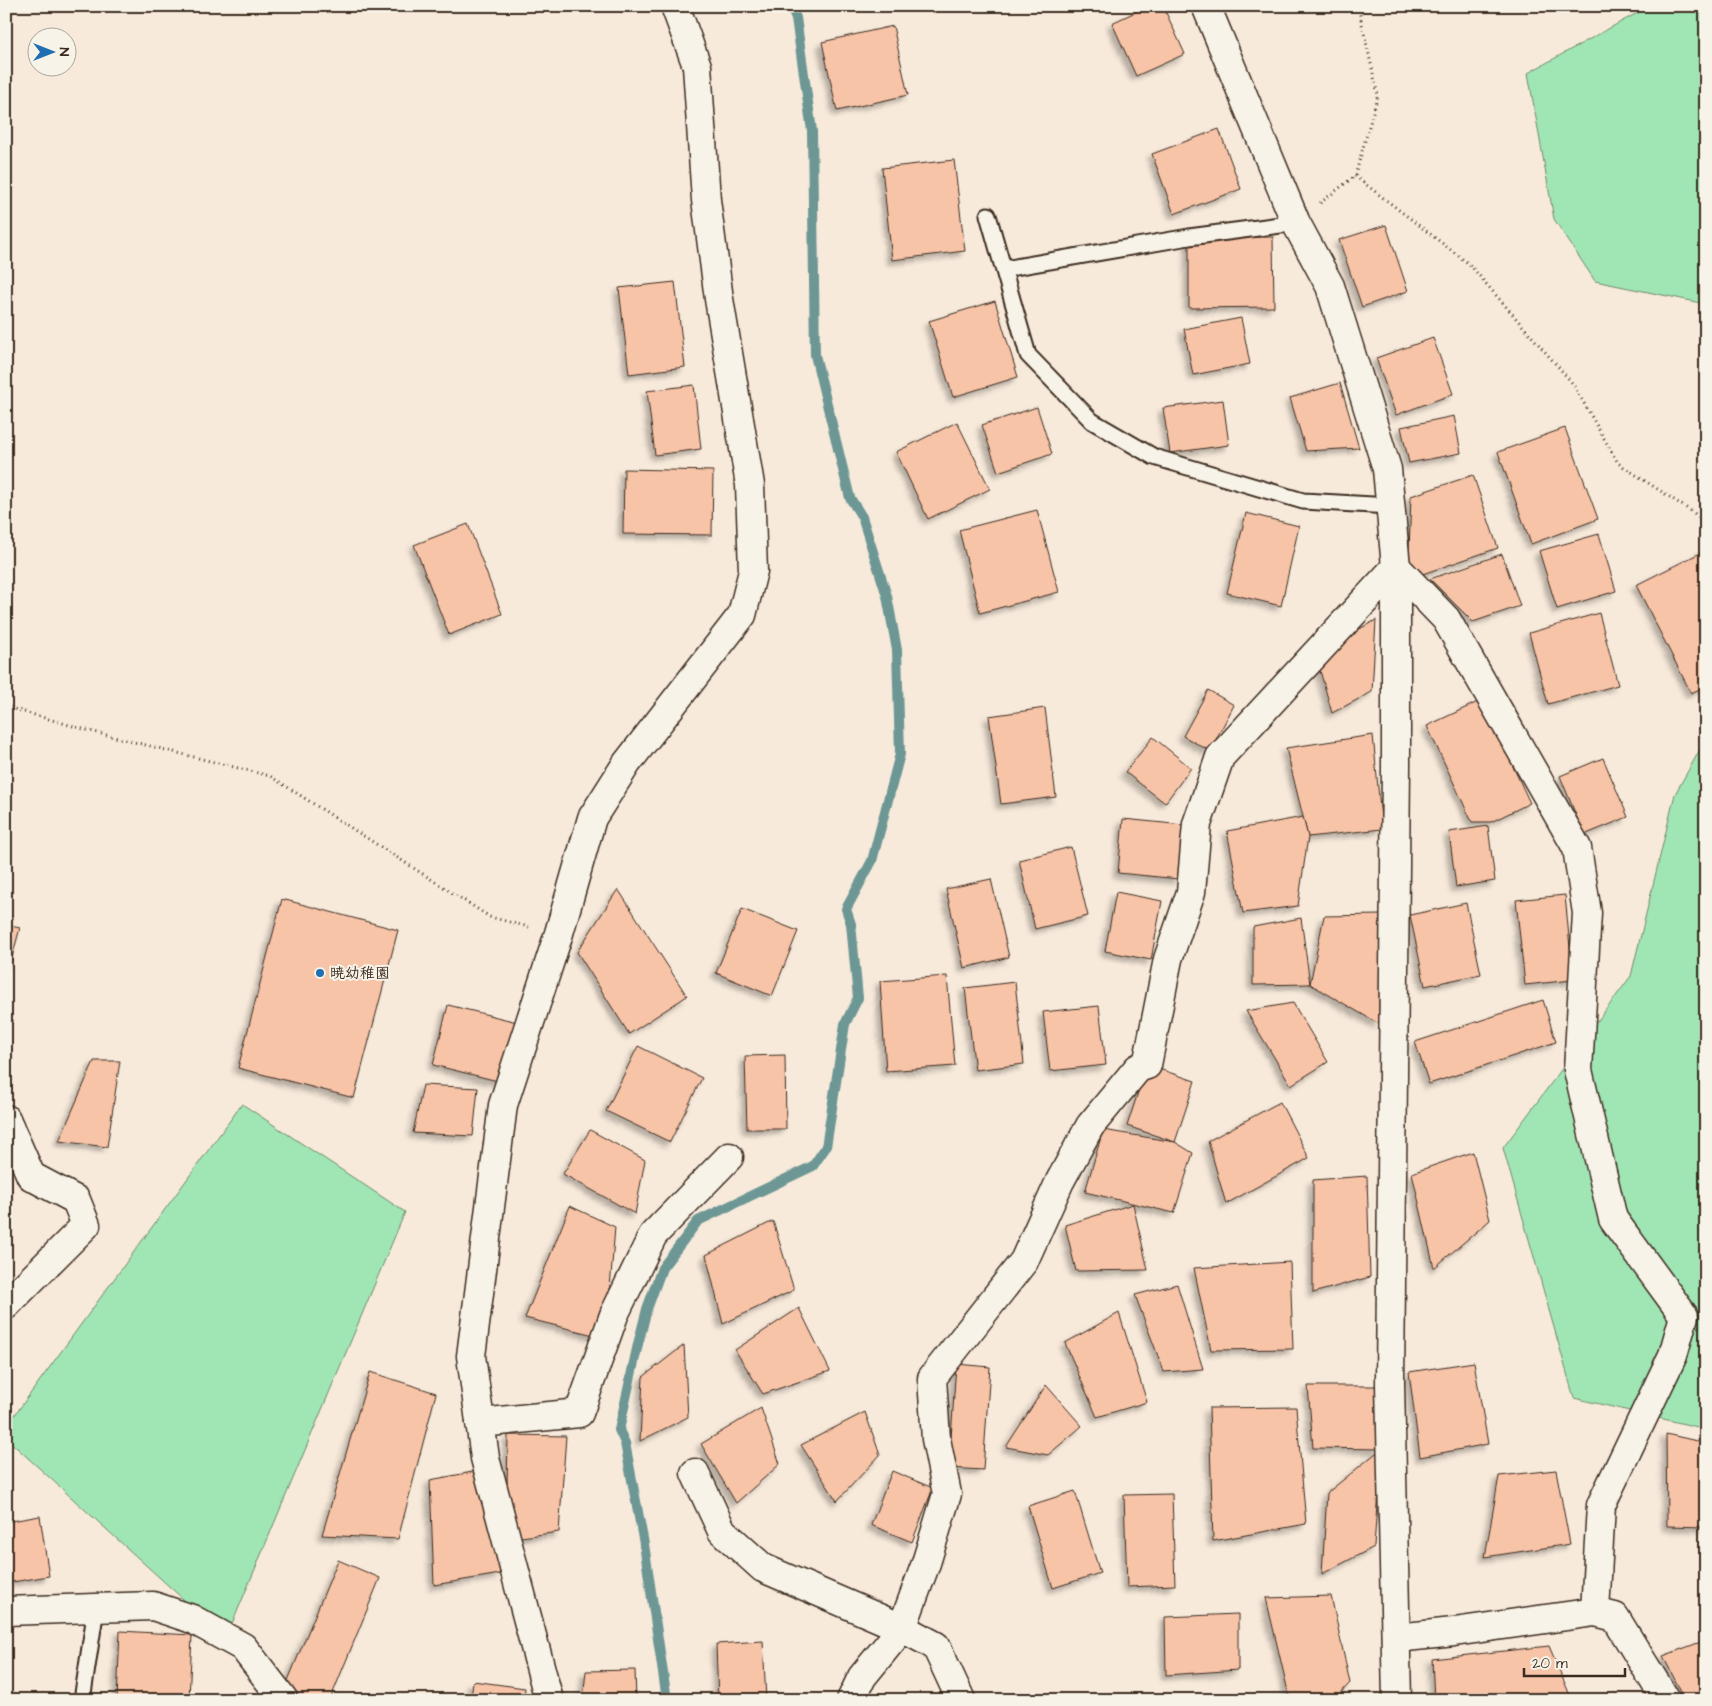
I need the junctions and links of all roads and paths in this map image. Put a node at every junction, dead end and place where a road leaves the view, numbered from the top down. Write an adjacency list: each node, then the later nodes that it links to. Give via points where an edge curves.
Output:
1 (675, 6): 12 (street, via 697,66 706,200 718,299 750,485 753,570 742,615 627,763 592,818)
2 (1206, 6): 6 (street)
3 (1358, 6): 4 (path, via 1378,95)
4 (1355, 176): 6 (path); 9 (path, via 1469,264 1573,384 1618,463)
5 (988, 215): 7 (lane)
6 (1296, 223): 7 (lane); 8 (street, via 1330,286 1387,469)
7 (1004, 269): 8 (lane, via 1028,355 1092,421 1154,457 1303,501)
8 (1390, 506): 10 (street)
9 (1706, 524)
10 (1396, 567): 20 (street, via 1446,619 1577,848 1587,913 1578,1070 1613,1219 1684,1316 1674,1355 1601,1505); 21 (street, via 1220,757 1197,824 1191,892 1168,959 1147,1065 1138,1068 1090,1126 1060,1181 1024,1261 932,1378 936,1439 947,1494); 22 (street, via 1390,1383)
11 (6, 704): 12 (path, via 90,731 270,776 490,917)
12 (559, 934): 16 (street, via 503,1106 471,1356)
13 (6, 1119): 15 (street, via 31,1176 76,1200 86,1225)
14 (729, 1157): 16 (street, via 653,1235 614,1315 579,1414)
15 (6, 1305)
16 (480, 1423): 25 (street, via 484,1458)
17 (695, 1473): 21 (street, via 722,1531 763,1568)
18 (96, 1608): 19 (street); 23 (lane); 24 (street, via 153,1606 192,1619 243,1646)
19 (6, 1611)
20 (1595, 1612): 22 (street); 29 (street, via 1615,1617)
21 (902, 1628): 26 (street, via 862,1677); 27 (street, via 936,1646)
22 (1396, 1638): 28 (street)
23 (82, 1700)
24 (284, 1700)
25 (549, 1700)
26 (851, 1700)
27 (961, 1700)
28 (1397, 1700)
29 (1666, 1700)

